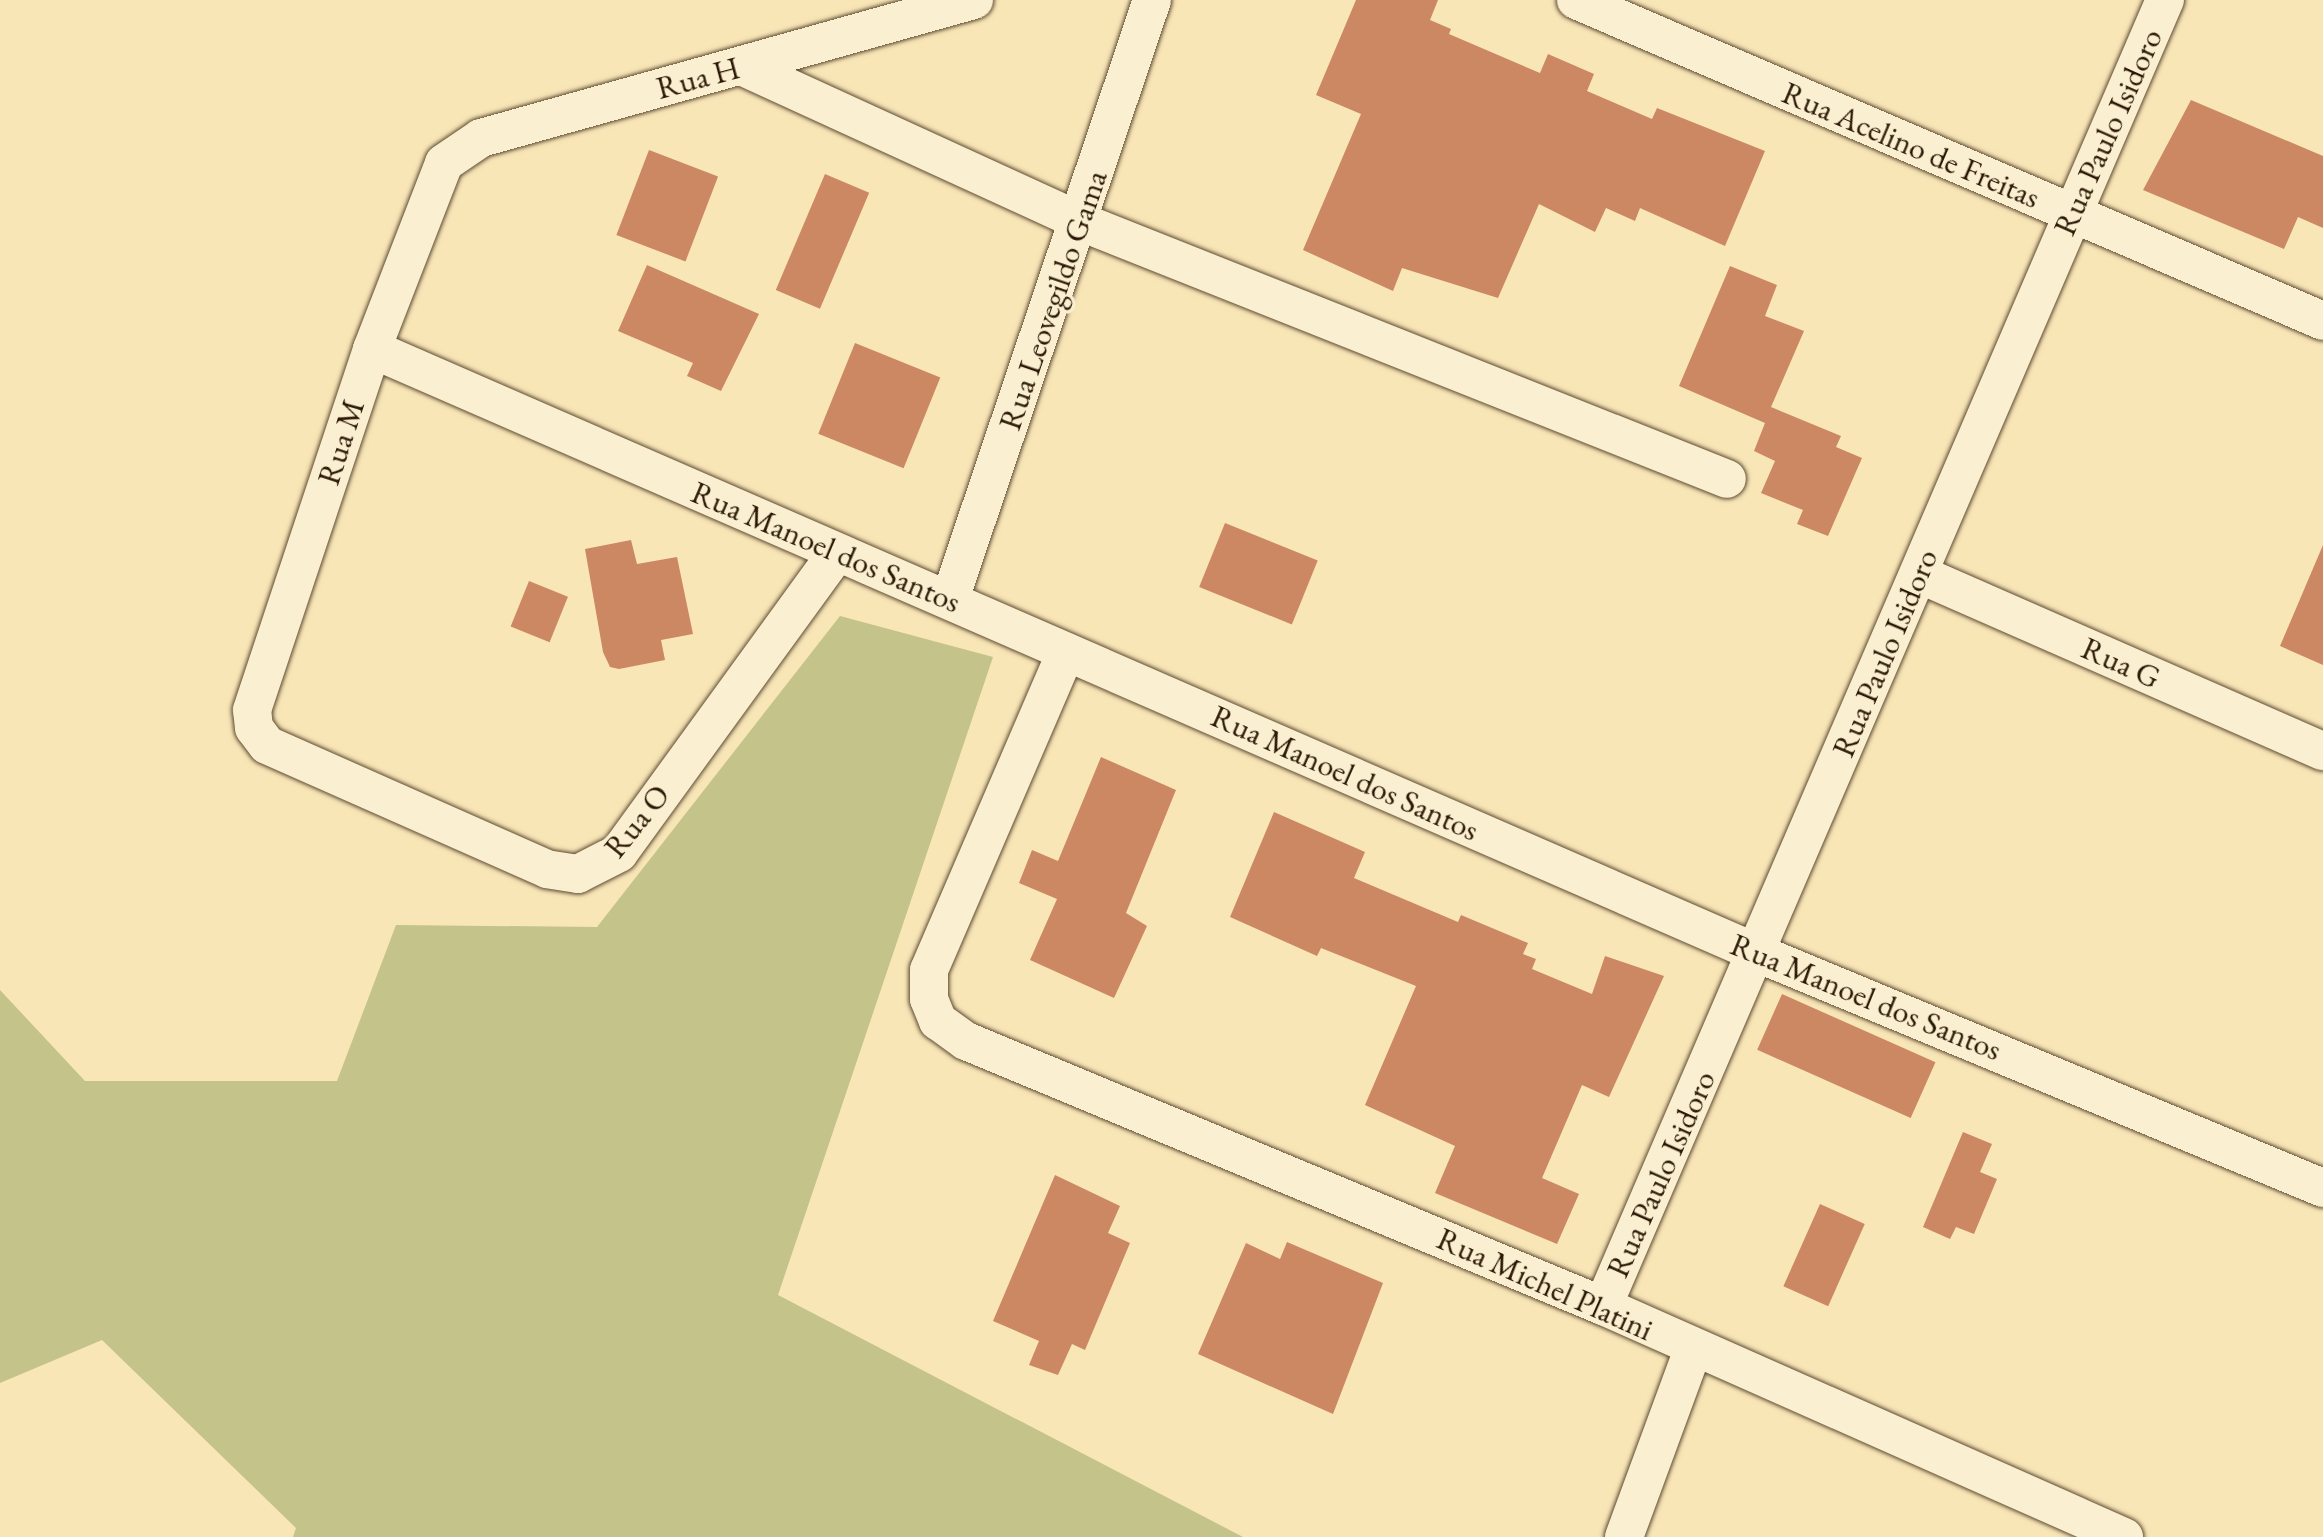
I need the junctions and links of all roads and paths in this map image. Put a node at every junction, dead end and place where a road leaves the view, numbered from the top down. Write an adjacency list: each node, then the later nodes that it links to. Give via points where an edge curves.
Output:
1 (974, 0): 5 (street, Rua H)
2 (1152, 0): 8 (street, Rua Leovegildo Gama)
3 (1576, 0): 7 (street, Rua Acelino de Freitas)
4 (2165, 0): 7 (street, Rua Paulo Isidoro)
5 (741, 66): 6 (street, Rua H, via 481,138); 8 (street)
6 (434, 177): 10 (street, Rua M)
7 (2071, 214): 9 (street, Rua Acelino de Freitas); 13 (street, Rua Paulo Isidoro)
8 (1081, 222): 11 (street); 14 (street, Rua Leovegildo Gama)
9 (2323, 321)
10 (372, 349): 12 (street, Rua Manoel dos Santos); 16 (street, Rua M)
11 (1727, 479)
12 (836, 554): 14 (street, Rua Manoel dos Santos); 16 (street, Rua O, via 619,853 578,874 547,869 267,744 254,728)
13 (1919, 575): 17 (street, Rua G); 18 (street, Rua Paulo Isidoro)
14 (950, 599): 15 (street, Rua Manoel dos Santos)
15 (1066, 652): 18 (street, Rua Manoel dos Santos); 20 (street, Rua Michel Platini, via 929,970 929,999 938,1021 966,1041)
16 (252, 710)
17 (2323, 751)
18 (1757, 953): 19 (street, Rua Manoel dos Santos); 20 (street, Rua Paulo Isidoro)
19 (2323, 1188)
20 (1603, 1306): 21 (street, Rua Michel Platini)
21 (1693, 1349): 22 (street); 23 (street, Rua Michel Platini)
22 (1624, 1537)
23 (2124, 1537)

